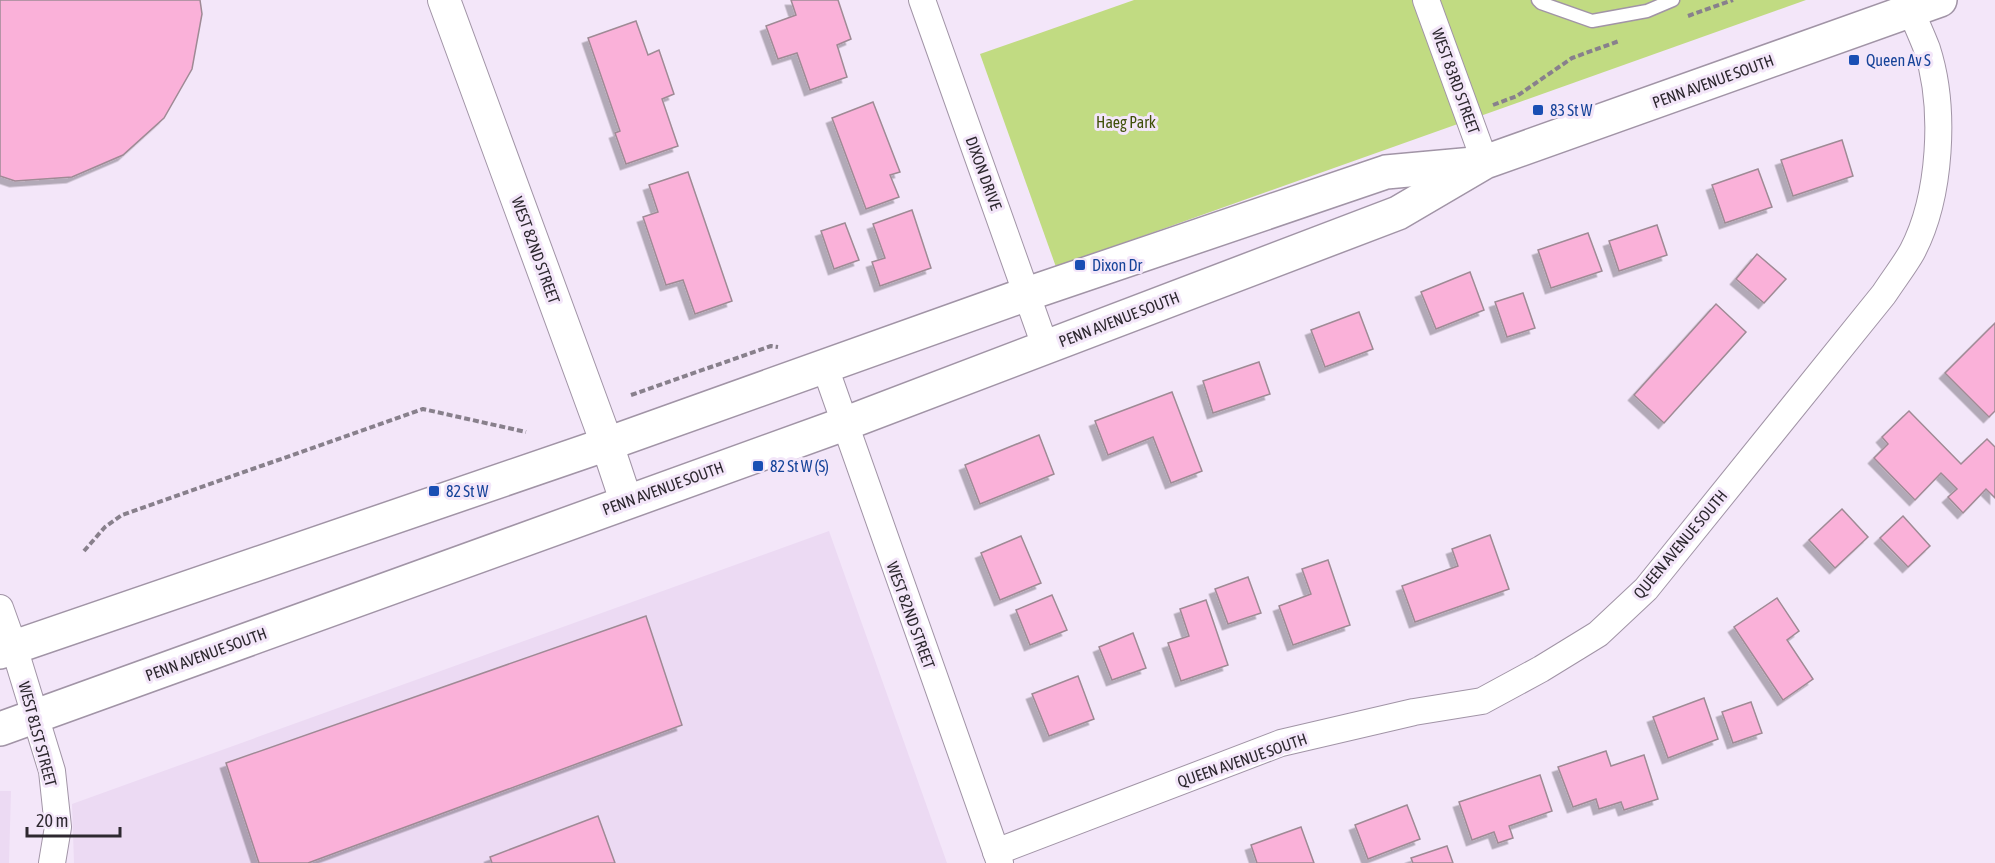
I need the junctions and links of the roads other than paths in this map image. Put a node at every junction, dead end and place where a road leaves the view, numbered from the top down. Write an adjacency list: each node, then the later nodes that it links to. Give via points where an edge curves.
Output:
1 (444, 0): 12 (street, WEST 82ND STREET)
2 (922, 0): 8 (street, DIXON DRIVE)
3 (1426, 0): 7 (street, WEST 83RD STREET)
4 (1538, 0): 5 (lane, via 1592,21 1647,11)
5 (1673, 0)
6 (1925, 5): 7 (main road, PENN AVENUE SOUTH); 18 (street, QUEEN AVENUE SOUTH, via 1937,99 1938,150 1931,203 1912,251 1884,294 1646,589 1598,634 1482,700 1281,743)
7 (1485, 162): 8 (main road, PENN AVENUE SOUTH, via 1386,172); 9 (main road, PENN AVENUE SOUTH, via 1398,213)
8 (1027, 294): 9 (street, DIXON DRIVE); 10 (main road, PENN AVENUE SOUTH)
9 (1045, 346): 11 (main road, PENN AVENUE SOUTH)
10 (825, 367): 11 (street, WEST 82ND STREET); 12 (main road, PENN AVENUE SOUTH)
11 (844, 424): 13 (main road, PENN AVENUE SOUTH); 18 (street, WEST 82ND STREET)
12 (607, 444): 13 (street, WEST 82ND STREET); 15 (main road, PENN AVENUE SOUTH)
13 (626, 501): 16 (main road, PENN AVENUE SOUTH)
14 (0, 608): 15 (street, WEST 81ST STREET)
15 (7, 650): 16 (street, WEST 81ST STREET)
16 (34, 716): 17 (main road, PENN AVENUE SOUTH); 19 (street, WEST 81ST STREET, via 52,771 58,827)
17 (0, 729)
18 (998, 858)
19 (52, 863)

